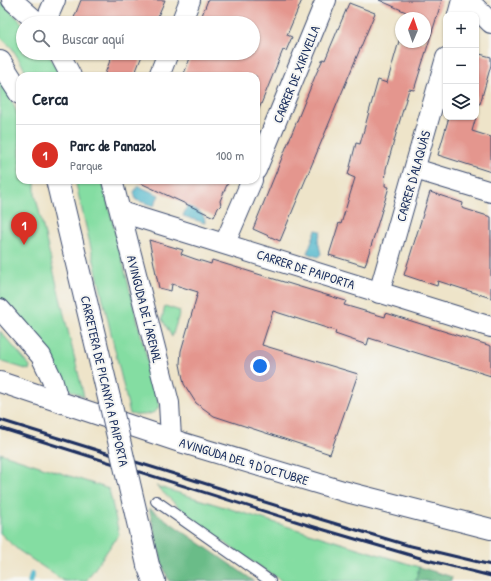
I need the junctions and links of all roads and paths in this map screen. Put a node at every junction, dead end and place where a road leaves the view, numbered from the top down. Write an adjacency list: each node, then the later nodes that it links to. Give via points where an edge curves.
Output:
1 (12, 0): 8 (street)
2 (55, 0): 9 (street)
3 (190, 0): 10 (street)
4 (326, 0): 19 (street, CARRER DE XIRIVELLA)
5 (462, 0): 7 (street)
6 (468, 0): 11 (street)
7 (459, 12)
8 (30, 16)
9 (48, 16)
10 (184, 16)
11 (491, 23)
12 (63, 60): 16 (street)
13 (165, 60): 17 (street)
14 (0, 62): 18 (street)
15 (443, 69): 20 (street, CARRER D'ALAQUÀS)
16 (69, 72)
17 (161, 72)
18 (16, 87)
19 (260, 160)
20 (415, 168): 24 (street); 27 (street, CARRER D'ALAQUÀS)
21 (58, 184): 37 (street, CARRETERA DE PICANYA A PAIPORTA, bridge)
22 (114, 184): 25 (street, AVINGUDA DE L'ARENAL)
23 (250, 184): 26 (street)
24 (491, 192)
25 (121, 212): 26 (street, CARRER DE PAIPORTA); 34 (street, AVINGUDA DE L'ARENAL, via 169,403)
26 (226, 243): 27 (street, CARRER DE PAIPORTA)
27 (379, 293): 29 (street, CARRER DE PAIPORTA)
28 (0, 309): 30 (street)
29 (491, 327)
30 (46, 365): 32 (street, via 42,376); 33 (street)
31 (0, 382): 32 (street, AVINGUDA DEL 9 D'OCTUBRE)
32 (24, 390): 33 (street, AVINGUDA DEL 9 D'OCTUBRE)
33 (58, 400): 34 (street, AVINGUDA DEL 9 D'OCTUBRE)
34 (171, 438): 36 (street, AVINGUDA DEL 9 D'OCTUBRE, via 353,494)
35 (156, 501): 38 (lane)
36 (491, 528)
37 (151, 573)
38 (270, 581)

